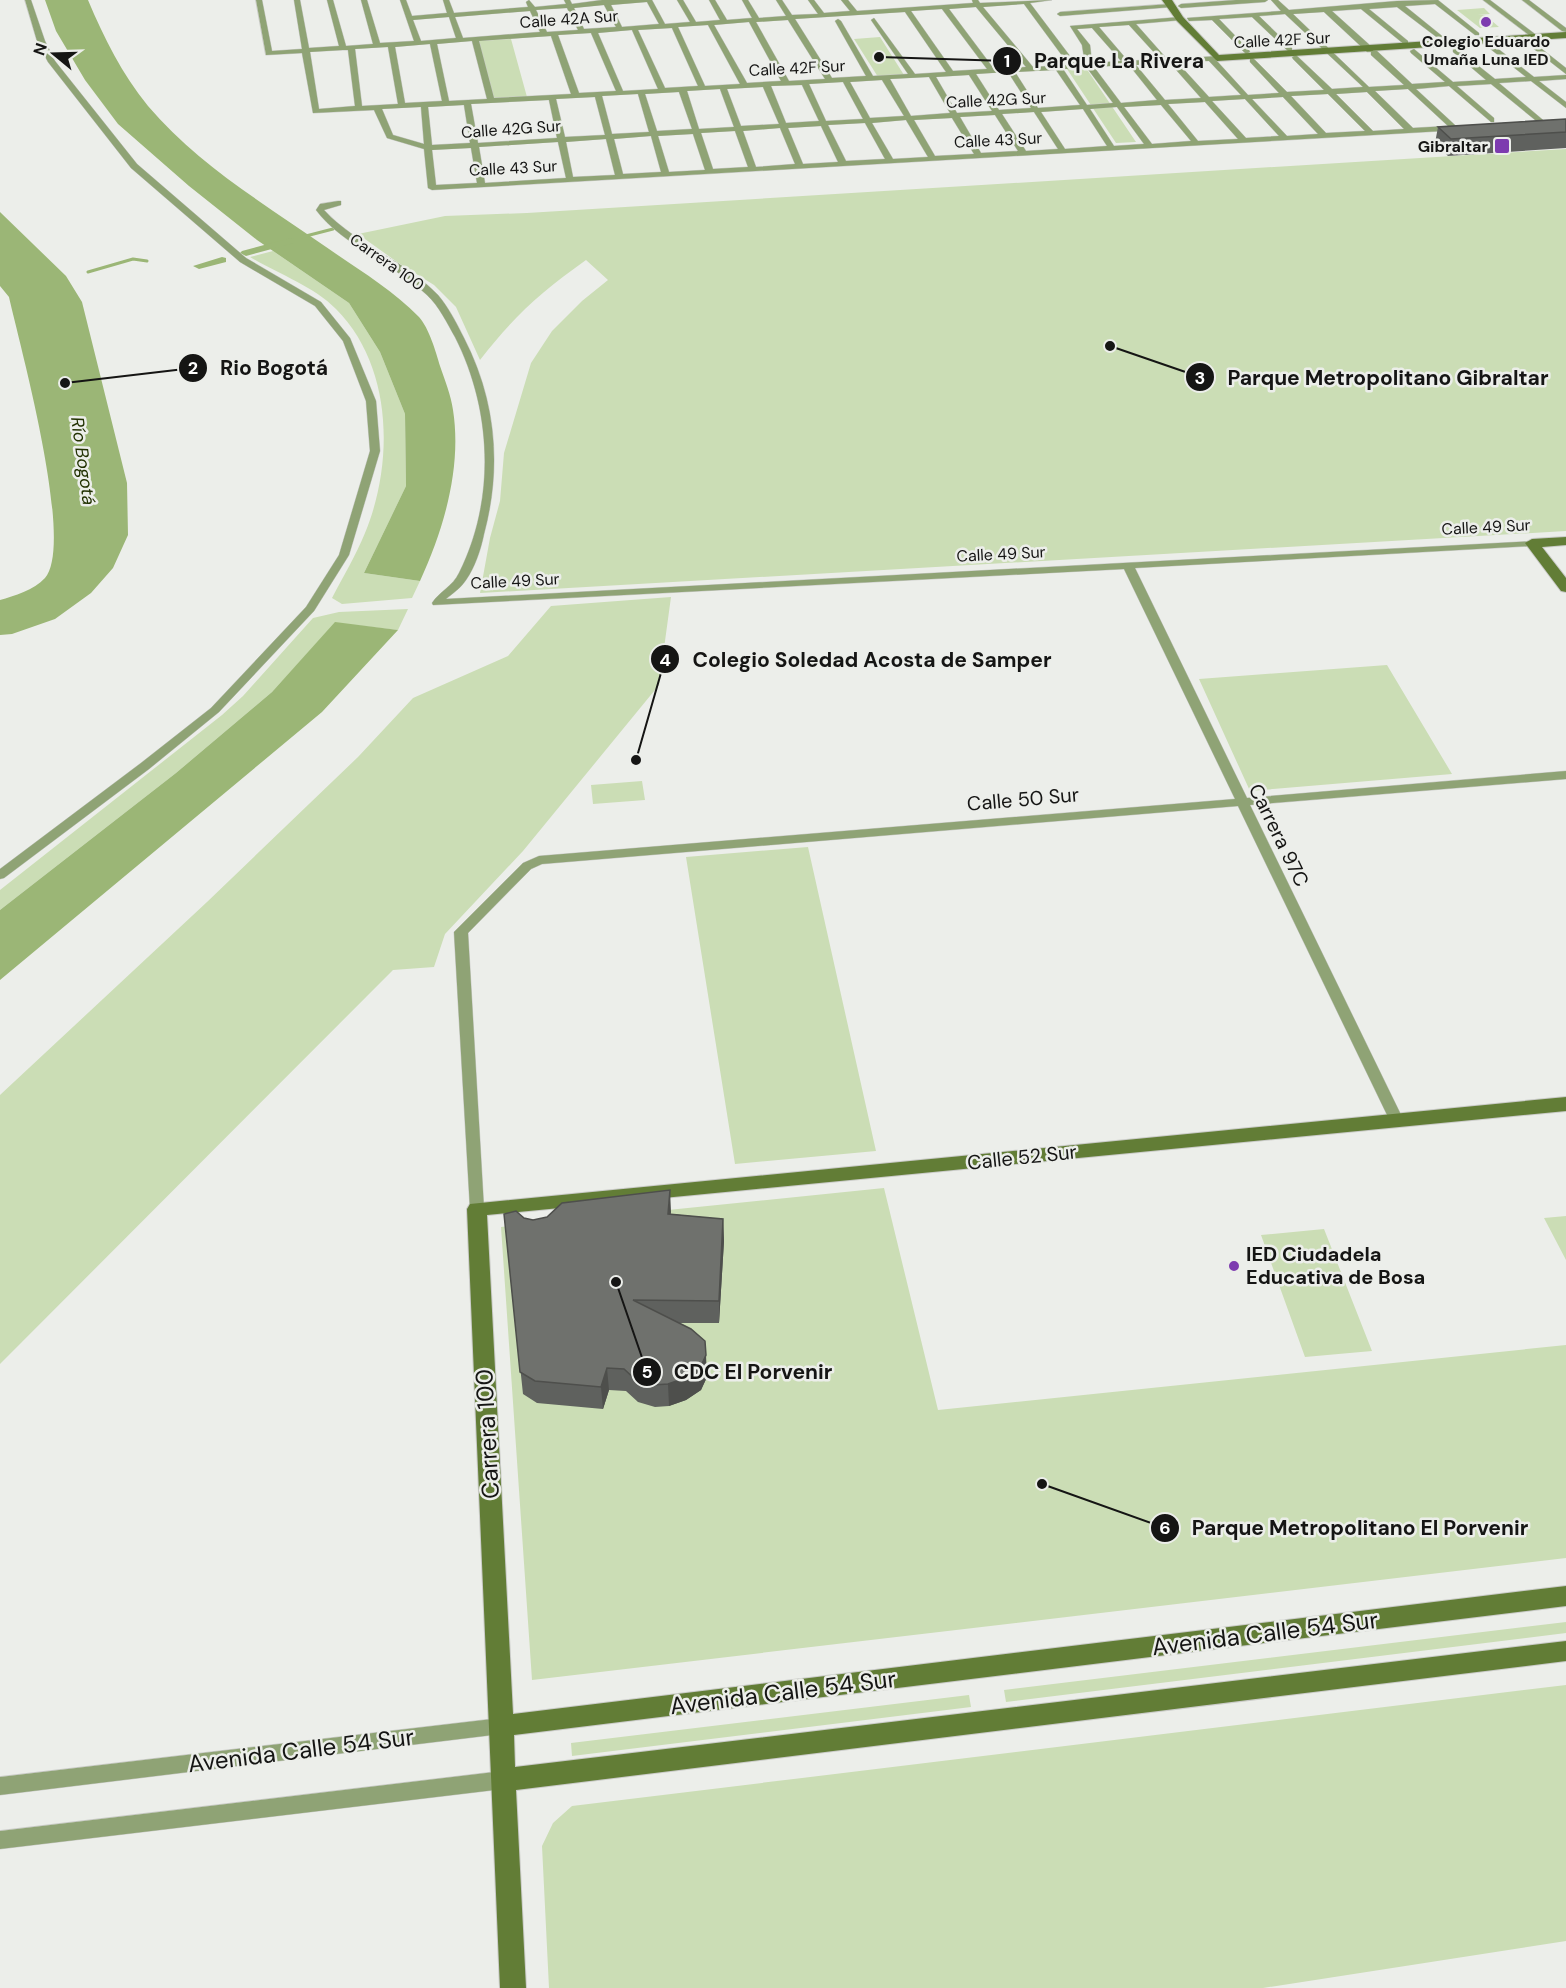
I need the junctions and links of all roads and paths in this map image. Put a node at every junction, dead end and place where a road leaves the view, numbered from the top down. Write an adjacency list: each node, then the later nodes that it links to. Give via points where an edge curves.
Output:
1 (28, 0): 187 (street, via 52,62 134,166 243,260 318,304 347,340 371,401 375,451 344,555 310,609 214,710)
2 (259, 0): 3 (street); 79 (street, Calle 42A Sur, via 269,53)
3 (264, 0)
4 (297, 0): 79 (street)
5 (330, 0): 78 (street)
6 (364, 0): 77 (street)
7 (403, 0): 47 (street)
8 (447, 0): 44 (street)
9 (529, 0): 35 (street)
10 (649, 0): 27 (street); 59 (street)
11 (680, 0): 56 (street)
12 (712, 0): 53 (street)
13 (745, 0): 50 (street)
14 (778, 0): 48 (street)
15 (811, 0): 45 (street)
16 (844, 0): 41 (street)
17 (879, 0): 39 (street)
18 (912, 0): 36 (street)
19 (1049, 0): 29 (street, Calle 42A Sur)
20 (1265, 0): 32 (street)
21 (1274, 0): 40 (street)
22 (1486, 0): 23 (street); 71 (street)
23 (1498, 0)
24 (1525, 0): 67 (street)
25 (1014, 1): 28 (street, Calle 42A Sur); 29 (street, Calle 42A Sur)
26 (1436, 1): 30 (street); 66 (street)
27 (606, 2): 31 (street); 61 (street)
28 (977, 2): 33 (street, Calle 42A Sur); 94 (street)
29 (1026, 2): 91 (street)
30 (1396, 2): 34 (street); 70 (street)
31 (569, 3): 35 (street); 63 (street)
32 (1173, 4): 42 (street); 49 (street)
33 (947, 5): 36 (street, Calle 42A Sur); 96 (street)
34 (1363, 7): 37 (street); 75 (street)
35 (532, 9): 44 (street); 65 (street)
36 (920, 9): 38 (street, Calle 42A Sur)
37 (1325, 9): 40 (street); 85 (street)
38 (907, 10): 39 (street, Calle 42A Sur); 99 (street)
39 (887, 11): 41 (street, Calle 42A Sur)
40 (1287, 12): 43 (street); 84 (street)
41 (855, 13): 45 (street, Calle 42A Sur)
42 (1060, 14)
43 (1253, 14): 46 (street); 80 (street)
44 (452, 15): 47 (street); 69 (street)
45 (822, 15): 48 (street, Calle 42A Sur)
46 (1213, 17): 49 (street); 83 (street)
47 (409, 18): 74 (street)
48 (790, 18): 50 (street, Calle 42A Sur); 107 (street)
49 (1185, 19): 55 (street); 87 (street)
50 (754, 20): 53 (street, Calle 42A Sur); 110 (street)
51 (874, 20): 101 (street)
52 (838, 21): 103 (street)
53 (725, 22): 54 (street, Calle 42A Sur)
54 (710, 23): 56 (street, Calle 42A Sur); 113 (street)
55 (1131, 23): 58 (street); 89 (street)
56 (693, 24): 57 (street, Calle 42A Sur)
57 (674, 25): 59 (street, Calle 42A Sur); 116 (street)
58 (1094, 25): 90 (street); 92 (street, via 1072,27 1086,45)
59 (663, 26): 60 (street, Calle 42A Sur)
60 (634, 28): 61 (street, Calle 42A Sur); 119 (street)
61 (620, 29): 62 (street, Calle 42A Sur)
62 (594, 31): 63 (street, Calle 42A Sur); 122 (street)
63 (582, 32): 64 (street, Calle 42A Sur)
64 (554, 33): 65 (street, Calle 42A Sur); 125 (street)
65 (544, 34): 68 (street, Calle 42A Sur)
66 (1477, 34)
67 (1565, 34): 71 (street, Calle 42F Sur)
68 (475, 39): 69 (street, Calle 42A Sur); 128 (street)
69 (460, 40): 72 (street, Calle 42A Sur)
70 (1445, 41)
71 (1534, 41): 73 (street, Calle 42F Sur); 98 (street)
72 (433, 42): 74 (street, Calle 42A Sur); 131 (street)
73 (1487, 42): 85 (street, Calle 42F Sur); 105 (street)
74 (418, 43): 76 (street, Calle 42A Sur)
75 (1406, 44)
76 (391, 45): 77 (street, Calle 42A Sur); 134 (street)
77 (376, 46): 78 (street, Calle 42A Sur)
78 (347, 48): 79 (street, Calle 42A Sur); 138 (street)
79 (307, 50): 138 (street, Calle 42F Sur, via 316,111)
80 (1288, 50)
81 (1456, 50): 109 (street)
82 (1414, 51): 112 (street)
83 (1246, 52)
84 (1330, 52): 85 (street, Calle 42F Sur); 87 (street, Calle 42F Sur); 117 (street)
85 (1372, 52): 115 (street)
86 (1296, 57): 121 (street)
87 (1214, 58): 89 (street, Calle 42F Sur); 127 (street)
88 (1253, 60): 124 (street)
89 (1169, 61): 90 (street, Calle 42F Sur); 129 (street)
90 (1129, 63): 92 (street, Calle 42F Sur); 132 (street)
91 (1074, 66): 92 (street, Calle 42F Sur); 93 (street, Calle 42F Sur)
92 (1089, 66): 135 (street)
93 (1058, 68): 94 (street, Calle 42F Sur); 139 (street)
94 (1030, 69): 95 (street, Calle 42F Sur)
95 (1010, 70): 96 (street, Calle 42F Sur); 140 (street)
96 (992, 71): 97 (street, Calle 42F Sur)
97 (971, 72): 99 (street, Calle 42F Sur); 141 (street)
98 (1566, 72)
99 (951, 74): 100 (street, Calle 42F Sur)
100 (931, 75): 101 (street, Calle 42F Sur); 142 (street)
101 (913, 76): 104 (street, Calle 42F Sur)
102 (1566, 77): 105 (street, Calle 42G Sur)
103 (871, 78): 104 (street, Calle 42F Sur); 106 (street, Calle 42F Sur)
104 (885, 78): 143 (street)
105 (1533, 79): 109 (street, Calle 42G Sur); 136 (street)
106 (845, 80): 107 (street, Calle 42F Sur); 144 (street)
107 (830, 81): 108 (street, Calle 42F Sur)
108 (804, 82): 110 (street, Calle 42F Sur); 145 (street)
109 (1492, 82): 112 (street, Calle 42G Sur); 146 (street, via 1544,122)
110 (786, 83): 111 (street, Calle 42F Sur)
111 (766, 84): 113 (street, Calle 42F Sur); 148 (street)
112 (1450, 85): 115 (street, Calle 42G Sur); 147 (street)
113 (745, 86): 114 (street, Calle 42F Sur)
114 (723, 87): 116 (street, Calle 42F Sur); 151 (street)
115 (1410, 87): 117 (street, Calle 42G Sur); 150 (street)
116 (702, 88): 118 (street, Calle 42F Sur)
117 (1368, 88): 121 (street, Calle 42G Sur); 152 (street)
118 (682, 89): 119 (street, Calle 42F Sur); 153 (street)
119 (662, 90): 120 (street, Calle 42F Sur)
120 (641, 92): 122 (street, Calle 42F Sur); 155 (street)
121 (1330, 92): 124 (street, Calle 42G Sur); 154 (street)
122 (620, 93): 123 (street, Calle 42F Sur)
123 (598, 94): 125 (street, Calle 42F Sur); 156 (street)
124 (1286, 95): 127 (street, Calle 42G Sur); 157 (street)
125 (576, 96): 126 (street, Calle 42F Sur)
126 (552, 97): 128 (street, Calle 42F Sur); 159 (street)
127 (1247, 98): 129 (street, Calle 42G Sur); 158 (street)
128 (491, 100): 130 (street, Calle 42F Sur)
129 (1208, 100): 132 (street, Calle 42G Sur); 160 (street)
130 (467, 102): 131 (street, Calle 42F Sur); 162 (street)
131 (446, 103): 133 (street, Calle 42F Sur)
132 (1164, 103): 135 (street, Calle 42G Sur); 161 (street)
133 (424, 104): 134 (street, Calle 42F Sur); 164 (street)
134 (402, 106): 137 (street, Calle 42F Sur)
135 (1121, 106): 139 (street, Calle 42G Sur); 163 (street)
136 (1566, 106)
137 (377, 107): 138 (street, Calle 42F Sur); 164 (street, via 390,136)
138 (358, 108)
139 (1085, 108): 140 (street, Calle 42G Sur); 165 (street)
140 (1037, 111): 141 (street, Calle 42G Sur); 166 (street)
141 (998, 113): 142 (street, Calle 42G Sur); 167 (street)
142 (955, 116): 143 (street, Calle 42G Sur); 168 (street)
143 (909, 118): 144 (street, Calle 42G Sur); 169 (street)
144 (868, 121): 145 (street, Calle 42G Sur); 170 (street)
145 (824, 123): 148 (street, Calle 42G Sur); 171 (street)
146 (1529, 123)
147 (1491, 124)
148 (783, 126): 151 (street, Calle 42G Sur); 172 (street)
149 (1465, 127): 150 (street, Calle 43 Sur)
150 (1454, 128): 152 (street, Calle 43 Sur)
151 (738, 129): 153 (street, Calle 42G Sur); 173 (street)
152 (1410, 130): 154 (street, Calle 43 Sur)
153 (696, 131): 155 (street, Calle 42G Sur); 174 (street)
154 (1371, 133): 157 (street, Calle 43 Sur)
155 (654, 134): 156 (street, Calle 42G Sur); 175 (street)
156 (609, 136): 159 (street, Calle 42G Sur); 176 (street)
157 (1324, 136): 158 (street, Calle 43 Sur)
158 (1285, 138): 160 (street, Calle 43 Sur)
159 (561, 140): 162 (street, Calle 42G Sur); 177 (street)
160 (1244, 141): 161 (street, Calle 43 Sur)
161 (1197, 144): 163 (street, Calle 43 Sur)
162 (474, 145): 164 (street, Calle 42G Sur); 178 (street)
163 (1150, 146): 165 (street, Calle 43 Sur)
164 (428, 148): 178 (street, Calle 43 Sur, via 432,188)
165 (1112, 148): 166 (street, Calle 43 Sur)
166 (1063, 151): 167 (street, Calle 43 Sur)
167 (1024, 154): 168 (street, Calle 43 Sur)
168 (979, 156): 169 (street, Calle 43 Sur)
169 (933, 159): 170 (street, Calle 43 Sur)
170 (890, 161): 171 (street, Calle 43 Sur)
171 (843, 164): 172 (street, Calle 43 Sur)
172 (800, 167): 173 (street, Calle 43 Sur)
173 (753, 170): 174 (street, Calle 43 Sur)
174 (710, 172): 175 (street, Calle 43 Sur)
175 (666, 175): 176 (street, Calle 43 Sur)
176 (620, 177): 177 (street, Calle 43 Sur)
177 (570, 180): 178 (street, Calle 43 Sur)
178 (481, 185)
179 (338, 203): 184 (street, Carrera 100, via 320,210 366,249 414,279 444,311 471,355 488,417 491,469 483,519 465,573)
180 (1566, 541): 181 (street, Calle 49 Sur)
181 (1532, 543): 182 (street, Calle 49 Sur); 183 (street)
182 (1128, 565): 184 (street, Calle 49 Sur); 186 (street, Carrera 97C)
183 (1566, 588)
184 (437, 603)
185 (1566, 775): 186 (street, Calle 50 Sur)
186 (1241, 801): 188 (street, Calle 50 Sur, via 539,860 526,866); 190 (street, Carrera 97C)
187 (0, 875)
188 (497, 895): 191 (street, Carrera 100, via 466,924 460,940)
189 (1566, 1104): 190 (street, Calle 52 Sur)
190 (1397, 1121): 191 (street, Calle 52 Sur)
191 (477, 1209): 194 (street, Carrera 100)
192 (1566, 1596): 194 (street, Avenida Calle 54 Sur)
193 (1566, 1651): 195 (street)
194 (501, 1726): 195 (street, Carrera 100); 196 (street, Avenida Calle 54 Sur)
195 (503, 1780): 197 (street); 198 (street, Carrera 100)
196 (0, 1786)
197 (0, 1840)
198 (513, 1988)

